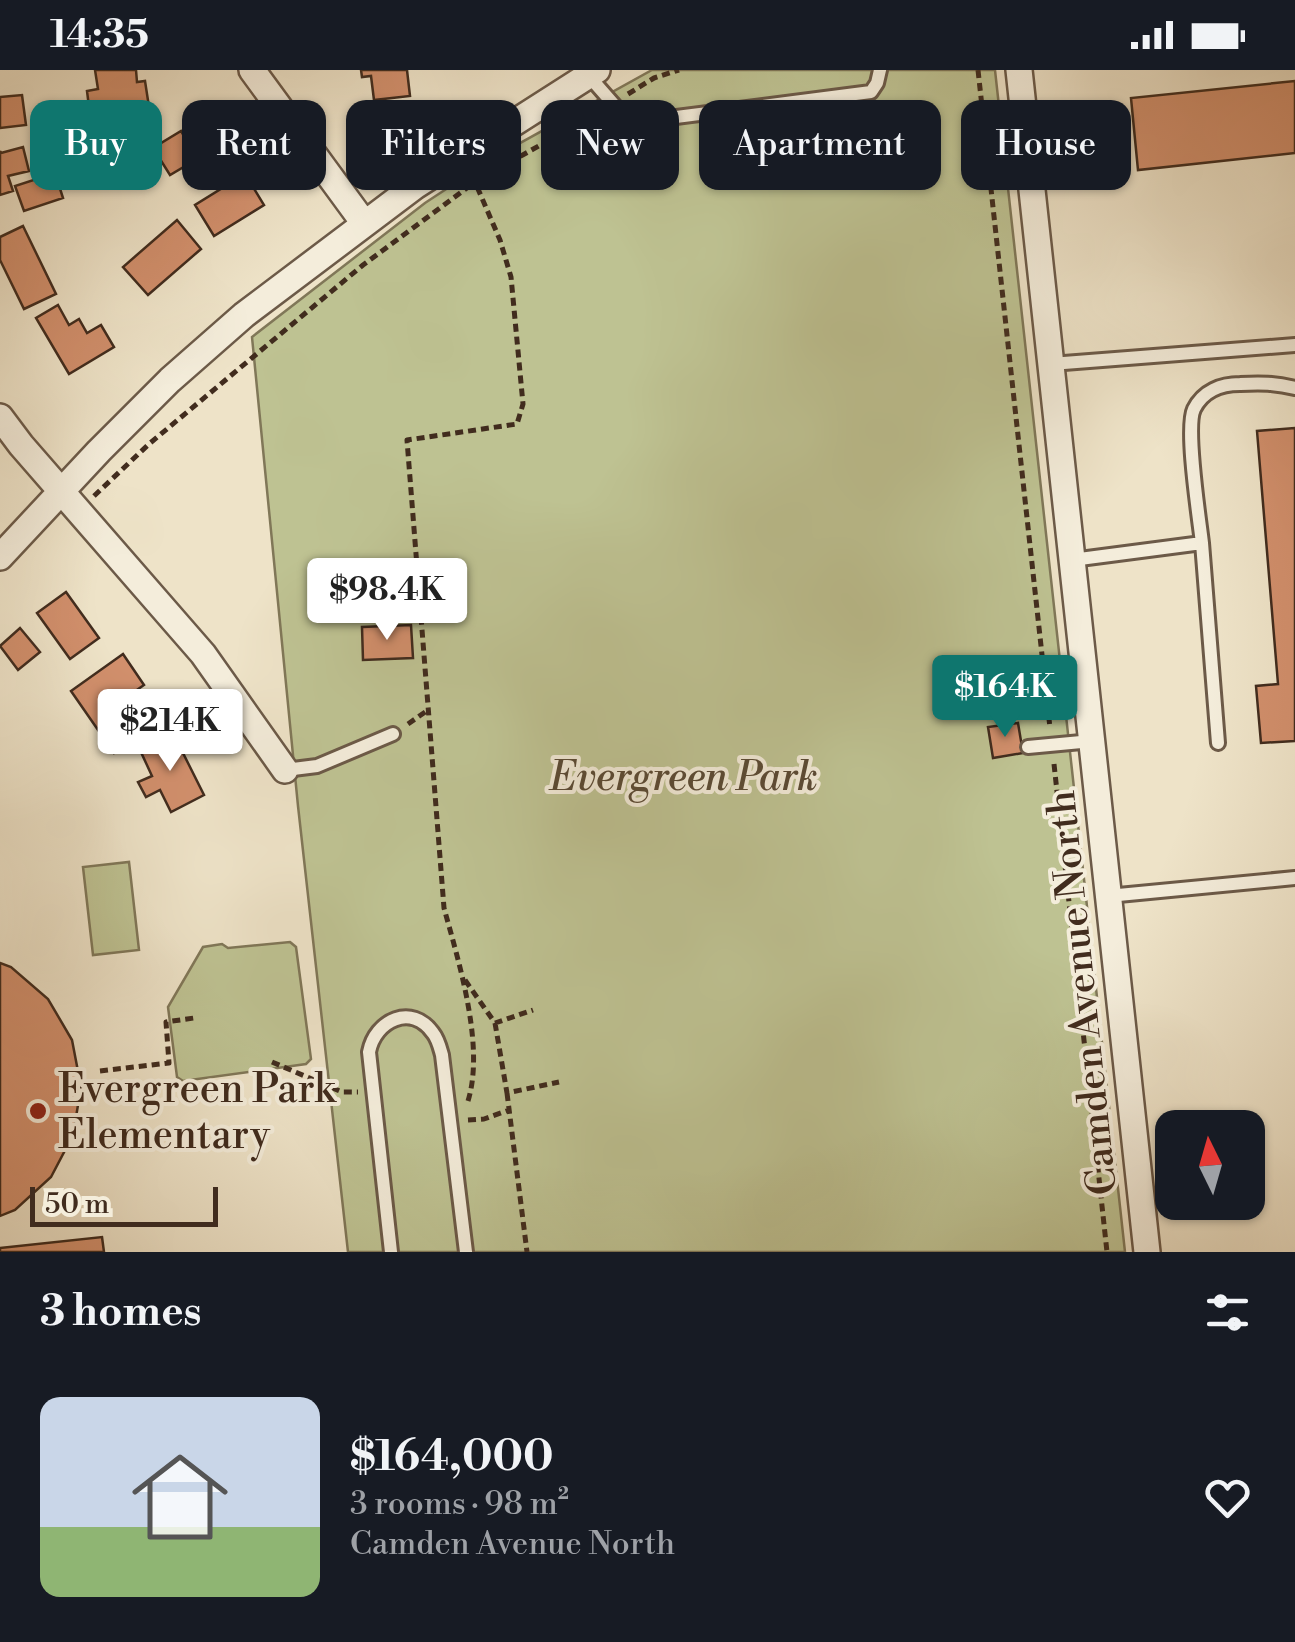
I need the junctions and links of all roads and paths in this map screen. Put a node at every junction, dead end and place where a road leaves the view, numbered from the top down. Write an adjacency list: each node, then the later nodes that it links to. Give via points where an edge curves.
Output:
1 (252, 70): 12 (street)
2 (679, 70): 8 (path)
3 (880, 70): 9 (lane, via 870,92)
4 (978, 70): 25 (path)
5 (1019, 70): 14 (street, Camden Avenue North)
6 (592, 73): 7 (lane); 12 (street)
7 (609, 100)
8 (618, 100)
9 (679, 117)
10 (464, 190): 17 (path)
11 (478, 190): 21 (path, via 511,276 523,404 517,424 407,440)
12 (364, 223): 17 (street, via 170,380)
13 (1295, 345): 14 (lane)
14 (1051, 364): 20 (street, Camden Avenue North)
15 (1295, 388): 18 (lane, via 1226,384 1194,406 1190,426)
16 (0, 418): 17 (street)
17 (71, 500): 19 (street); 27 (street, via 204,654)
18 (1202, 543): 20 (lane); 24 (lane)
19 (0, 556)
20 (1072, 560): 23 (street, Camden Avenue North)
21 (429, 710): 22 (path); 30 (path, via 444,908)
22 (393, 734): 27 (lane, via 317,766)
23 (1092, 742): 25 (lane); 29 (street, Camden Avenue North)
24 (1218, 743)
25 (1052, 744): 26 (lane); 44 (path)
26 (1028, 748)
27 (286, 770)
28 (1295, 878): 29 (lane)
29 (1108, 896): 45 (street, Camden Avenue North)
30 (463, 978): 33 (path); 40 (path, via 474,1083 467,1106)
31 (533, 1010): 33 (path)
32 (194, 1018): 35 (path, via 166,1022 169,1063)
33 (495, 1024): 38 (path)
34 (272, 1062): 37 (path, via 342,1092)
35 (100, 1071)
36 (559, 1082): 38 (path)
37 (373, 1094): 40 (lane, via 372,1038 381,1026 410,1017 436,1036); 41 (lane)
38 (507, 1094): 39 (path)
39 (509, 1110): 40 (path); 43 (path)
40 (450, 1122): 42 (lane)
41 (392, 1252)
42 (466, 1252)
43 (527, 1252)
44 (1107, 1252)
45 (1147, 1252)

